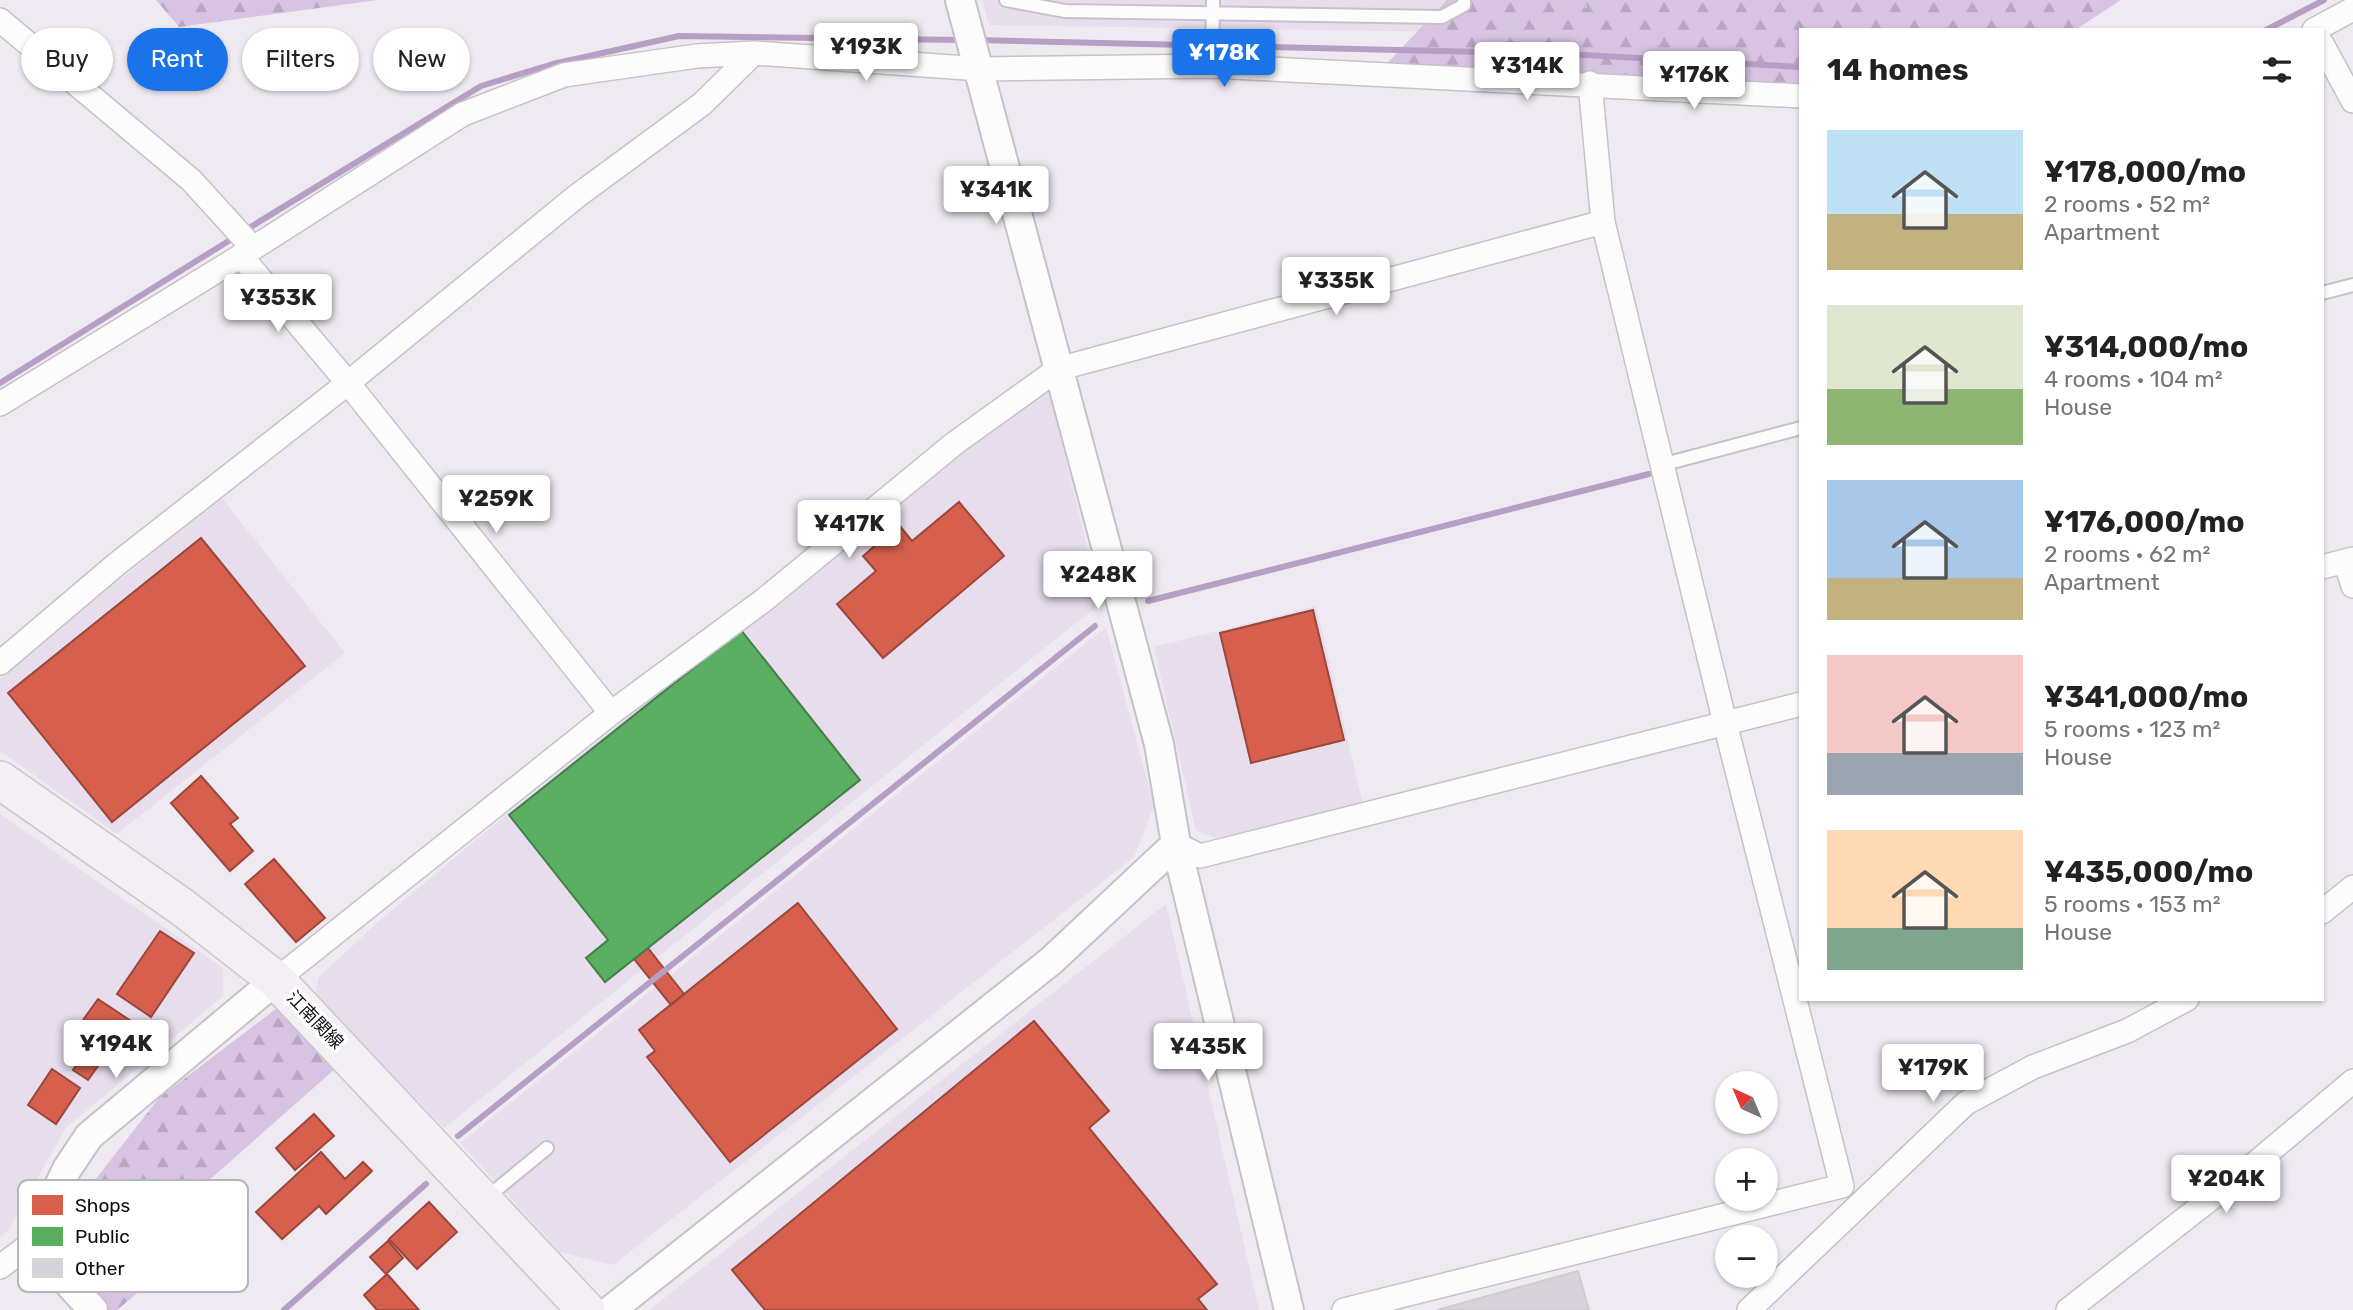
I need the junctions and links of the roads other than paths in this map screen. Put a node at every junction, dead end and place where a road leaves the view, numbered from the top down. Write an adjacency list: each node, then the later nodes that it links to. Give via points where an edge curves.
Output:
1 (960, 0): 12 (street)
2 (1006, 0): 6 (lane, via 1065,11)
3 (1213, 0): 6 (lane)
4 (1464, 0): 6 (lane, via 1464,5 1442,17)
5 (2353, 9): 8 (street)
6 (1213, 14): 11 (lane)
7 (0, 20): 17 (street, via 191,180)
8 (2319, 28)
9 (2324, 48): 15 (street)
10 (754, 53): 12 (street); 17 (street, via 697,56 564,75 520,91 463,114); 21 (street, via 702,104 639,148)
11 (1212, 66): 12 (street); 13 (street)
12 (980, 69): 20 (street)
13 (1590, 83): 14 (street); 16 (street)
14 (1799, 96)
15 (2353, 101)
16 (1603, 222): 20 (street); 24 (street)
17 (247, 252): 21 (street); 22 (street)
18 (2353, 285): 19 (lane)
19 (2324, 292)
20 (1058, 369): 30 (street, via 956,443 764,600); 33 (street, via 1159,744)
21 (348, 383): 28 (street, via 118,563); 30 (street)
22 (0, 404)
23 (1799, 429): 24 (lane)
24 (1661, 464): 31 (street)
25 (2349, 560): 26 (street); 27 (street)
26 (2324, 566)
27 (2353, 586)
28 (0, 663)
29 (1799, 704): 31 (street)
30 (611, 713): 36 (street)
31 (1725, 723): 33 (street, via 1200,856); 49 (street, via 1842,1186)
32 (0, 780): 36 (main road, 江南関線, via 182,907)
33 (1176, 844): 47 (street, via 1051,961); 48 (street)
34 (2353, 887): 35 (street)
35 (2324, 910)
36 (276, 980): 40 (street, via 89,1136); 41 (main road, 江南関線)
37 (2183, 1001): 50 (street, via 2127,1031 2033,1067 1966,1103)
38 (2353, 1081): 51 (street)
39 (547, 1148): 41 (lane)
40 (62, 1180)
41 (484, 1200): 46 (main road, 江南関線)
42 (18, 1254): 43 (street)
43 (0, 1267)
44 (76, 1292): 45 (street)
45 (93, 1310)
46 (586, 1310)
47 (611, 1310)
48 (1289, 1310)
49 (1344, 1310)
50 (1749, 1310)
51 (2068, 1310)

